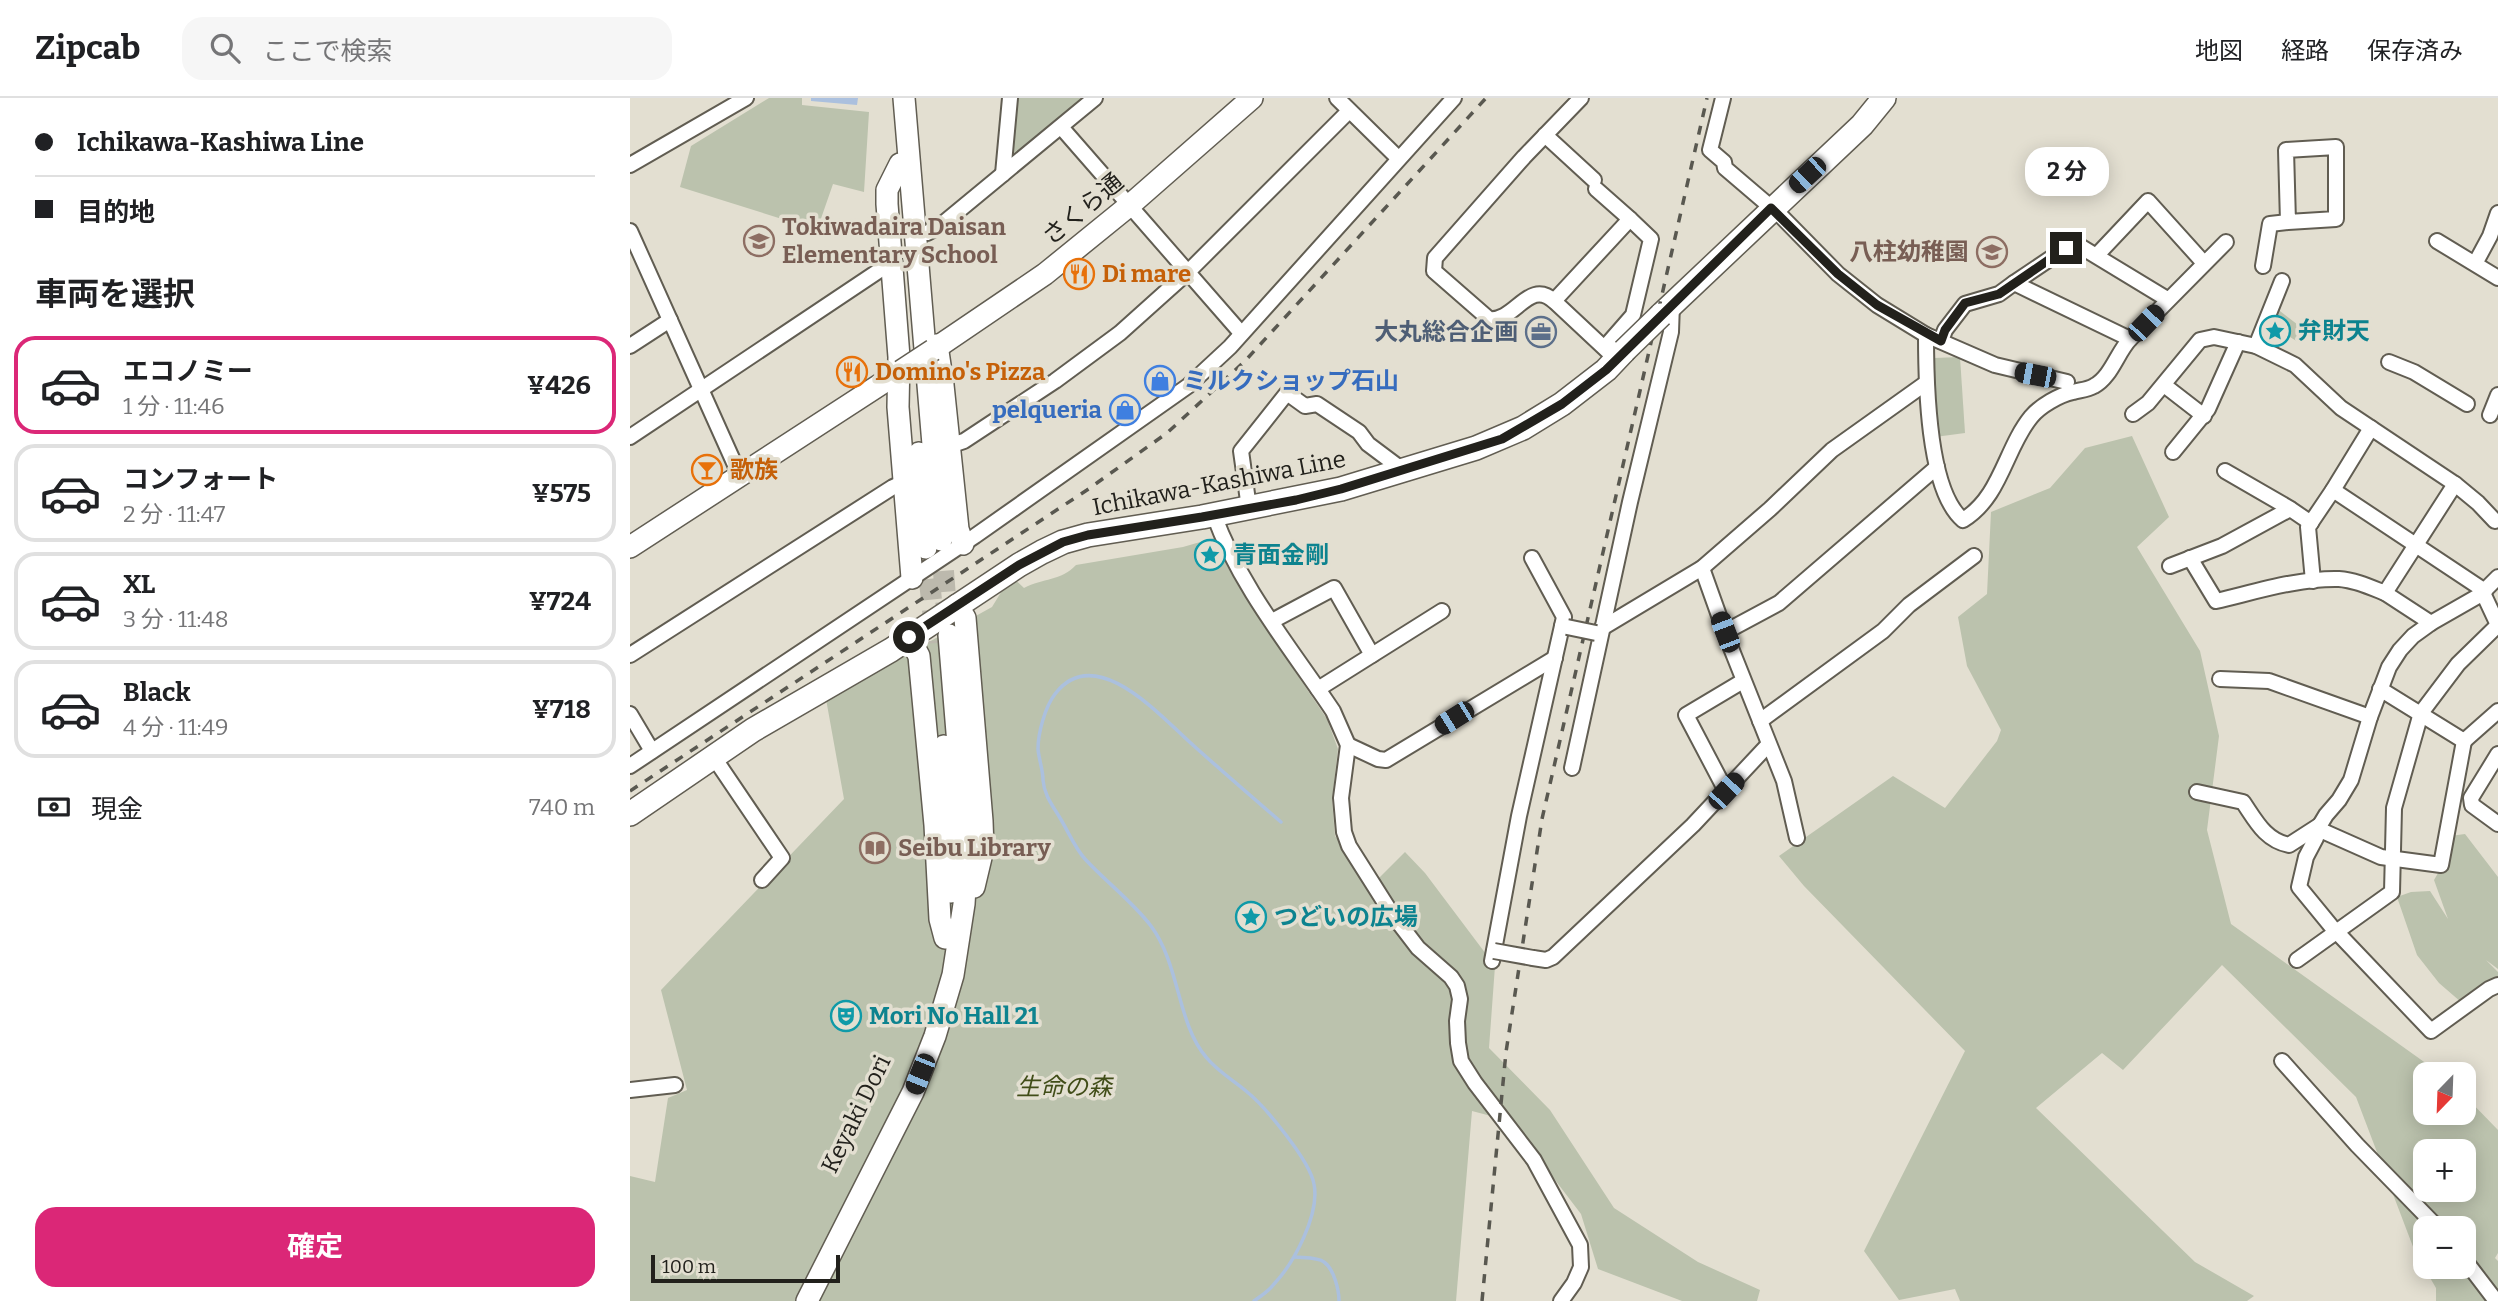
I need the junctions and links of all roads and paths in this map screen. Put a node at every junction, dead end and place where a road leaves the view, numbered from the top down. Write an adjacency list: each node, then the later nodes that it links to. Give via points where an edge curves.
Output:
1 (746, 98): 17 (street)
2 (904, 98): 13 (street)
3 (1010, 98): 18 (street)
4 (1095, 98): 12 (street)
5 (1252, 98): 19 (street, さくら通)
6 (1337, 98): 11 (street)
7 (1454, 98): 15 (street)
8 (1581, 98): 14 (street)
9 (1723, 98): 20 (street, via 1710,150)
10 (1884, 98): 20 (main road, Ichikawa-Kashiwa Line, via 1862,125)
11 (1349, 111): 15 (street); 34 (street)
12 (1061, 127): 18 (street); 19 (street)
13 (905, 133): 16 (street); 16 (street, via 912,181 934,544 905,265); 25 (street, via 922,173)
14 (1545, 135): 22 (street); 39 (street, via 1433,265 1434,271 1489,319 1500,319 1538,293)
15 (1398, 158): 42 (street)
16 (900, 164): 32 (street, via 887,190)
17 (630, 165)
18 (1003, 174): 25 (street)
19 (1130, 205): 34 (street); 49 (street, さくら通, via 1045,274)
20 (1771, 208): 40 (main road, Ichikawa-Kashiwa Line); 43 (street, via 1838,274)
21 (2498, 213): 31 (street)
22 (1630, 219): 39 (street); 50 (street, via 1651,239 1633,315)
23 (2288, 222): 23 (street, via 2287,150 2336,147 2336,219); 33 (street, via 2270,225)
24 (630, 231): 28 (street)
25 (927, 233): 49 (street)
26 (2437, 241): 31 (street)
27 (2226, 242): 30 (street)
28 (634, 251): 41 (street)
29 (2097, 255): 30 (street, via 2148,201); 37 (street, via 2078,246 2066,248); 38 (street)
30 (2203, 262): 38 (street)
31 (2476, 262): 35 (street)
32 (891, 266): 52 (street); 56 (street)
33 (2263, 266)
34 (1188, 272): 42 (street); 64 (street, via 1077,365 964,441)
35 (2498, 278)
36 (2282, 281): 48 (street)
37 (2014, 283): 44 (street); 45 (street, via 1999,294 1965,303)
38 (2167, 299): 44 (street)
39 (1554, 301): 50 (street)
40 (1666, 309): 50 (main road, Ichikawa-Kashiwa Line, bridge); 96 (street, via 1671,332)
41 (670, 320): 47 (street); 56 (street)
42 (1241, 333): 78 (street, via 1169,400)
43 (1926, 335): 45 (street); 54 (street)
44 (2130, 339): 66 (street, via 2095,386 2060,397 2034,414 1976,512 1963,520 1959,517)
45 (1941, 341): 53 (street, via 1994,365)
46 (2238, 342): 48 (street); 55 (street, via 2214,337 2200,341); 61 (street)
47 (630, 346)
48 (2256, 346): 62 (street, via 2295,365 2341,408)
49 (935, 348): 52 (street, さくら通, bridge); 64 (street)
50 (1615, 353): 67 (main road, Ichikawa-Kashiwa Line, via 1606,370 1562,404 1502,439)
51 (2389, 362): 58 (street)
52 (900, 372): 69 (street, さくら通); 70 (street)
53 (2067, 382)
54 (1926, 383): 66 (street); 85 (street, via 1832,450)
55 (2164, 385): 59 (street); 61 (street)
56 (701, 391): 63 (street); 69 (street)
57 (2498, 396): 60 (street)
58 (2467, 404)
59 (2133, 414)
60 (2490, 415)
61 (2204, 416): 65 (street)
62 (2371, 428): 71 (street); 72 (street)
63 (630, 437)
64 (949, 446): 78 (street)
65 (2174, 452)
66 (1937, 467): 97 (street, via 1779,603)
67 (1398, 471): 73 (main road, Ichikawa-Kashiwa Line, via 1341,489); 73 (street, via 1359,432 1317,404 1305,406 1287,393 1241,451)
68 (2225, 471): 74 (street)
69 (740, 476): 80 (street, さくら通)
70 (904, 482): 87 (street); 100 (street)
71 (2455, 484): 76 (street); 79 (street)
72 (2333, 490): 77 (street); 79 (street)
73 (1249, 508): 75 (main road, Ichikawa-Kashiwa Line)
74 (2290, 509): 77 (street); 83 (street)
75 (1214, 515): 91 (main road, Ichikawa-Kashiwa Line, via 1063,542); 93 (street, via 1240,573)
76 (2497, 522)
77 (2311, 523): 88 (street)
78 (963, 544): 87 (street)
79 (2416, 545): 89 (street); 90 (street)
80 (630, 547)
81 (1975, 556): 111 (street, via 1909,605 1883,631)
82 (1532, 558): 95 (street)
83 (2190, 558): 84 (street); 88 (street, via 2216,601)
84 (2170, 566)
85 (1702, 568): 96 (street); 97 (street)
86 (2498, 577): 89 (street)
87 (912, 578): 115 (street)
88 (2313, 580): 90 (street, via 2340,579)
89 (2484, 592): 94 (street); 108 (street, via 2498,625 2458,664)
90 (2385, 593): 94 (street)
91 (957, 606): 98 (main road, Ichikawa-Kashiwa Line); 130 (street, via 965,618 983,849 974,887)
92 (1441, 611): 101 (street)
93 (1272, 621): 101 (street, via 1334,588); 105 (street)
94 (2431, 623): 106 (street, via 2400,650)
95 (1565, 626): 96 (street, bridge); 102 (street)
96 (1599, 632): 119 (street)
97 (1725, 632): 104 (street)
98 (909, 637): 117 (main road, Ichikawa-Kashiwa Line); 132 (street, via 919,656)
99 (942, 639): 130 (street, via 967,854)
100 (630, 655)
101 (1371, 655): 105 (street)
102 (1555, 658): 113 (street, via 1386,760); 120 (street, bridge, via 1513,842 1493,956 1553,957)
103 (2220, 679): 110 (street, via 2269,681)
104 (1743, 681): 111 (street); 120 (street, via 1686,715)
105 (1318, 689): 113 (street, via 1334,711)
106 (2380, 689): 108 (street); 110 (street)
107 (2498, 711): 112 (street)
108 (2421, 713): 112 (street); 128 (street, via 2394,808)
109 (630, 714): 115 (street)
110 (2370, 717): 126 (street, via 2351,780)
111 (1760, 720): 114 (street)
112 (2465, 741): 122 (street)
113 (1348, 745): 142 (street, via 1341,798 1349,846 1418,948 1457,986 1461,1061 1534,1160 1580,1245 1581,1267)
114 (1768, 745): 120 (street); 127 (street, via 1784,781)
115 (652, 751): 118 (street)
116 (2498, 754): 123 (street, via 2471,798)
117 (713, 756): 124 (main road, Ichikawa-Kashiwa Line); 129 (street, via 782,858)
118 (630, 765)
119 (1572, 768)
120 (1726, 791)
121 (2197, 792): 126 (street, via 2243,802 2276,842 2289,845)
122 (2453, 804): 123 (street); 128 (street, via 2441,865)
123 (2472, 805): 125 (street)
124 (630, 814)
125 (2498, 824)
126 (2319, 827): 128 (street); 131 (street, via 2299,887)
127 (1797, 838)
128 (2392, 860): 131 (street, via 2392,892)
129 (762, 880)
130 (957, 902): 132 (street, Keyaki Dori); 141 (street, Keyaki Dori, via 953,975 935,1036 898,1124)
131 (2337, 932): 133 (street); 134 (street, via 2431,1031)
132 (945, 938): 140 (street, Keyaki Dori, via 922,1034 900,1087)
133 (2297, 960)
134 (2498, 985)
135 (2282, 1061): 138 (street)
136 (675, 1085): 137 (street)
137 (630, 1090)
138 (2426, 1216)
139 (2476, 1275): 143 (street)
140 (792, 1301)
141 (807, 1301)
142 (1561, 1301)
143 (2496, 1301)

